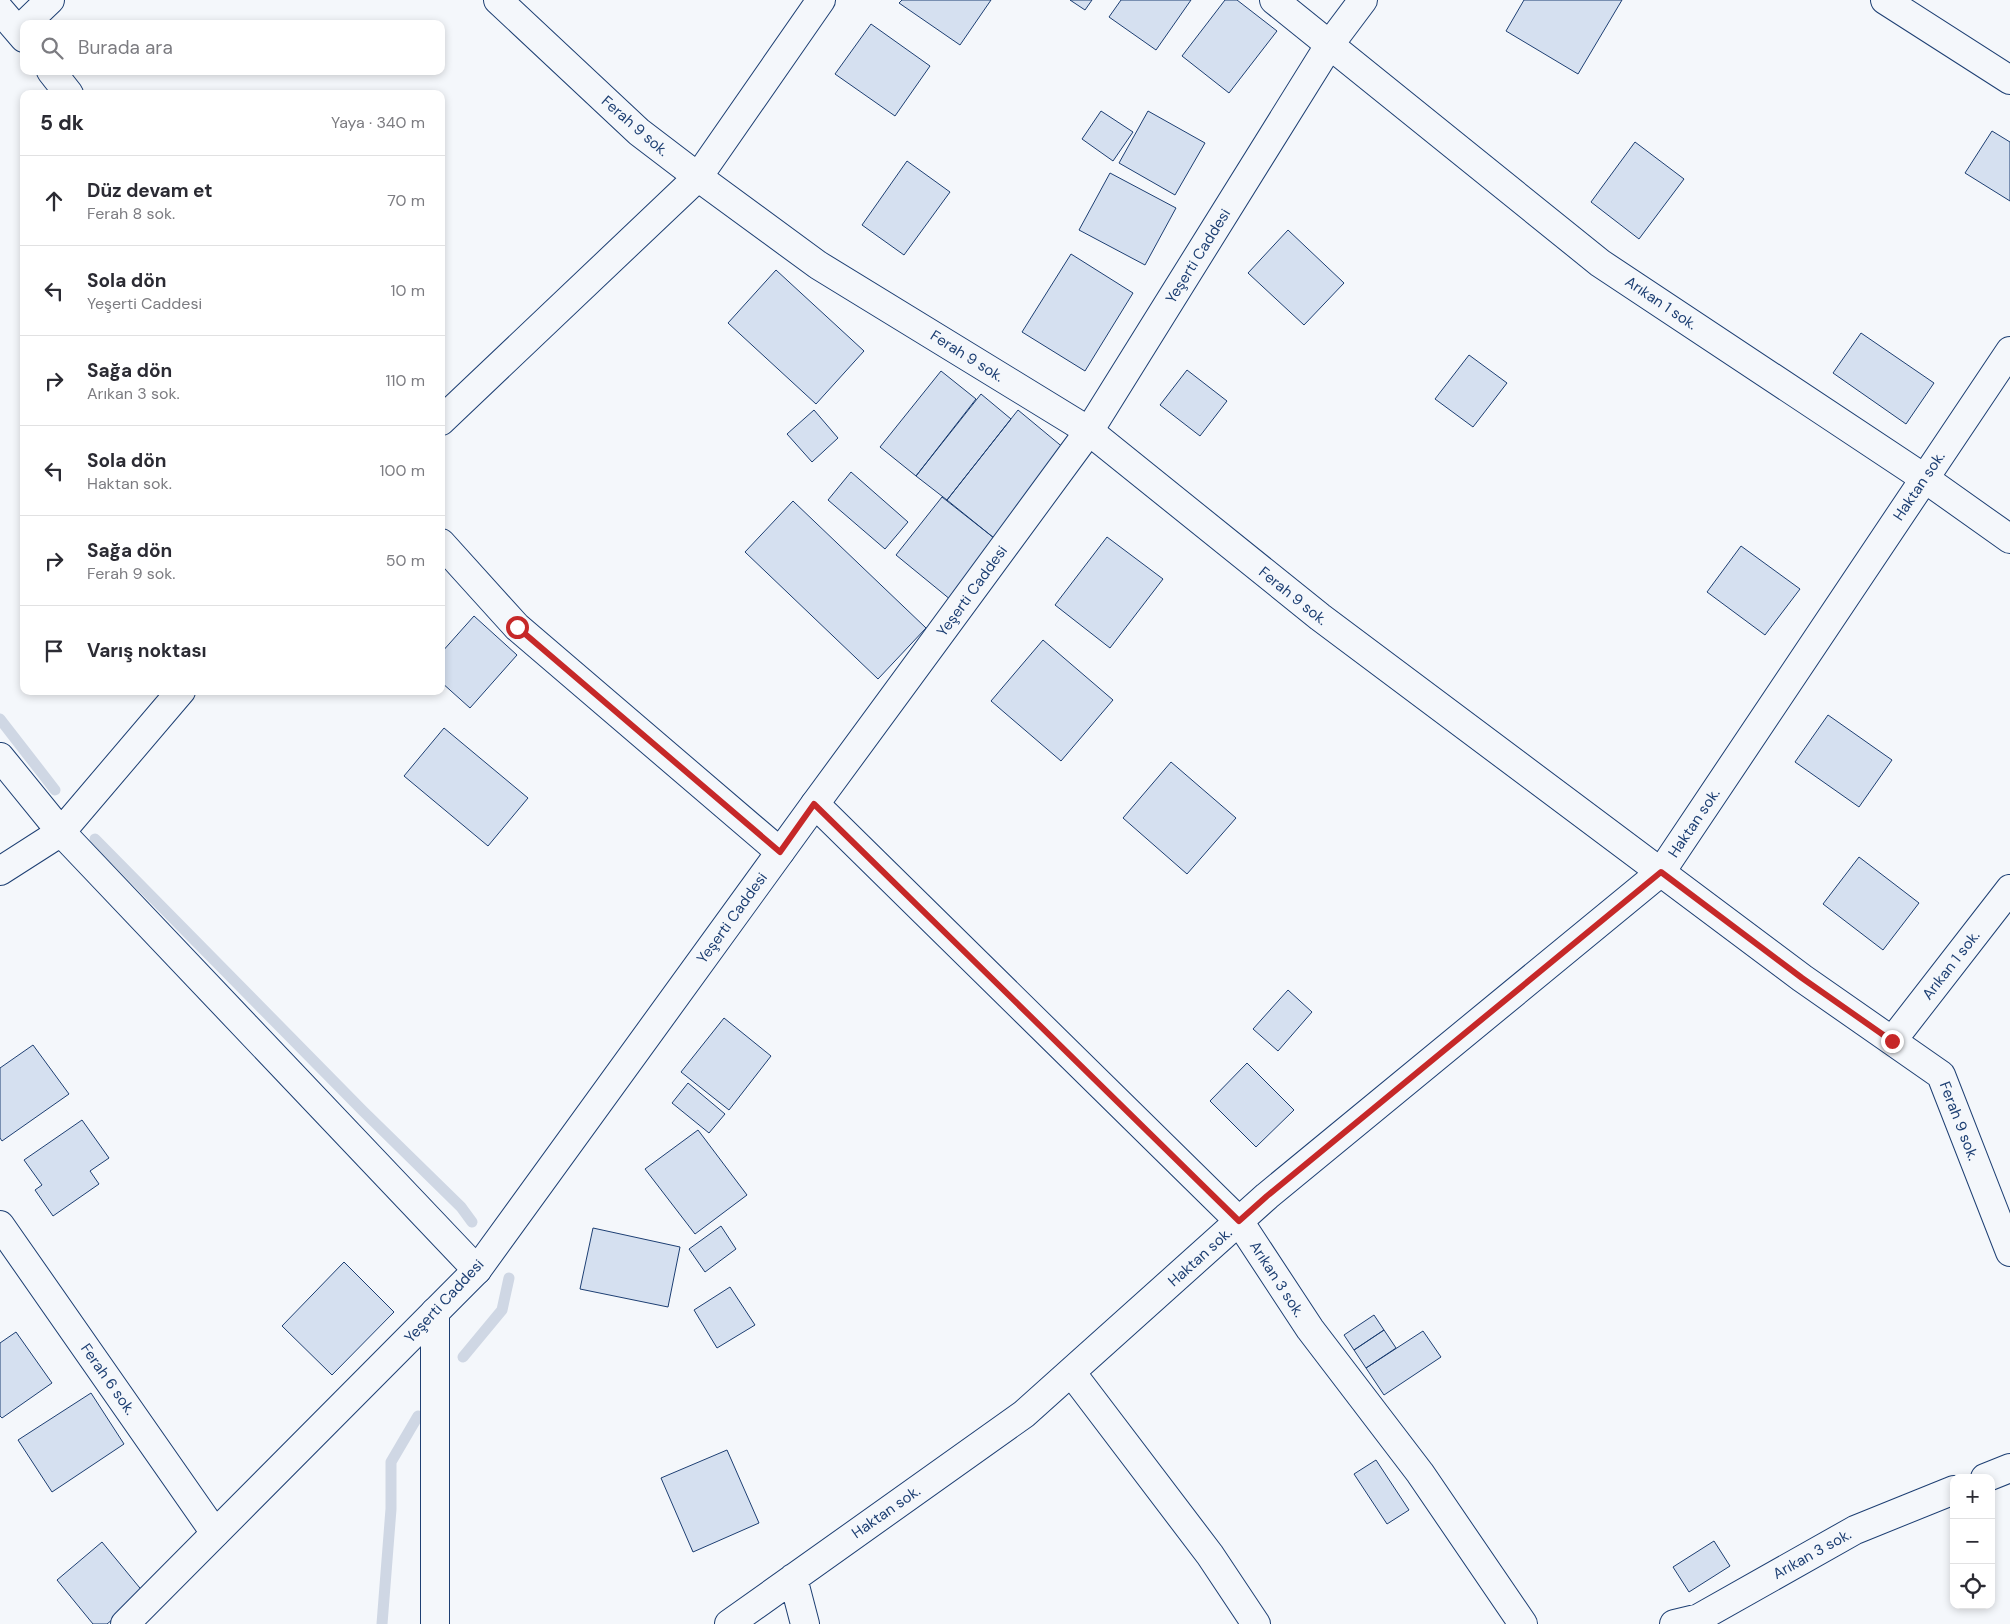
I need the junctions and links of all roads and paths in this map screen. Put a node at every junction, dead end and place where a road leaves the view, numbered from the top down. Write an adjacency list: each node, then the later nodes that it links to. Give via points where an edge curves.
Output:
1 (50, 0): 8 (street)
2 (498, 0): 14 (street, Ferah 9 sok., via 639,132)
3 (821, 0): 14 (street)
4 (1274, 0): 10 (street, Arıkan 1 sok.)
5 (1363, 0): 10 (street, Yeşerti Caddesi)
6 (1885, 0): 12 (street)
7 (0, 10): 9 (street)
8 (31, 20)
9 (18, 33)
10 (1330, 44): 17 (street, Yeşerti Caddesi); 18 (street, Arıkan 1 sok., via 1600,263)
11 (54, 75): 13 (street)
12 (2010, 80)
13 (66, 90)
14 (698, 177): 16 (street); 17 (street, Ferah 9 sok., via 818,265)
15 (2010, 351): 18 (street, Haktan sok.)
16 (445, 418)
17 (1089, 431): 23 (street, Yeşerti Caddesi); 27 (street, Ferah 9 sok., via 1320,617)
18 (1924, 478): 19 (street, Arıkan 1 sok.); 27 (street, Haktan sok.)
19 (2010, 539)
20 (445, 547): 25 (street, via 517,627)
21 (178, 695): 24 (street)
22 (0, 757): 24 (street)
23 (814, 804): 25 (street, Yeşerti Caddesi); 30 (street, Arıkan 3 sok.)
24 (61, 832): 26 (street); 33 (street)
25 (780, 852): 33 (street, Yeşerti Caddesi)
26 (0, 871)
27 (1661, 872): 29 (street, Ferah 9 sok.); 30 (street, Haktan sok.)
28 (2010, 889): 29 (street, Arıkan 1 sok.)
29 (1892, 1041): 32 (street, Ferah 9 sok., via 1941,1075)
30 (1239, 1221): 35 (street, Haktan sok.); 46 (street, Arıkan 3 sok., via 1310,1329 1420,1473)
31 (0, 1225): 39 (street, Ferah 6 sok.)
32 (2010, 1252)
33 (477, 1270): 34 (street, Yeşerti Caddesi)
34 (435, 1312): 39 (street, Yeşerti Caddesi); 42 (street)
35 (1071, 1372): 40 (street, Haktan sok., via 1024,1414); 45 (street, via 1210,1556)
36 (2010, 1468): 37 (street)
37 (1995, 1474)
38 (1950, 1492): 47 (street, Arıkan 3 sok., via 1855,1530 1699,1618)
39 (215, 1534): 41 (street, Yeşerti Caddesi)
40 (793, 1578): 43 (street, Haktan sok.); 44 (street)
41 (125, 1624)
42 (435, 1624)
43 (729, 1624)
44 (805, 1624)
45 (1256, 1624)
46 (1523, 1624)
47 (1674, 1624)

